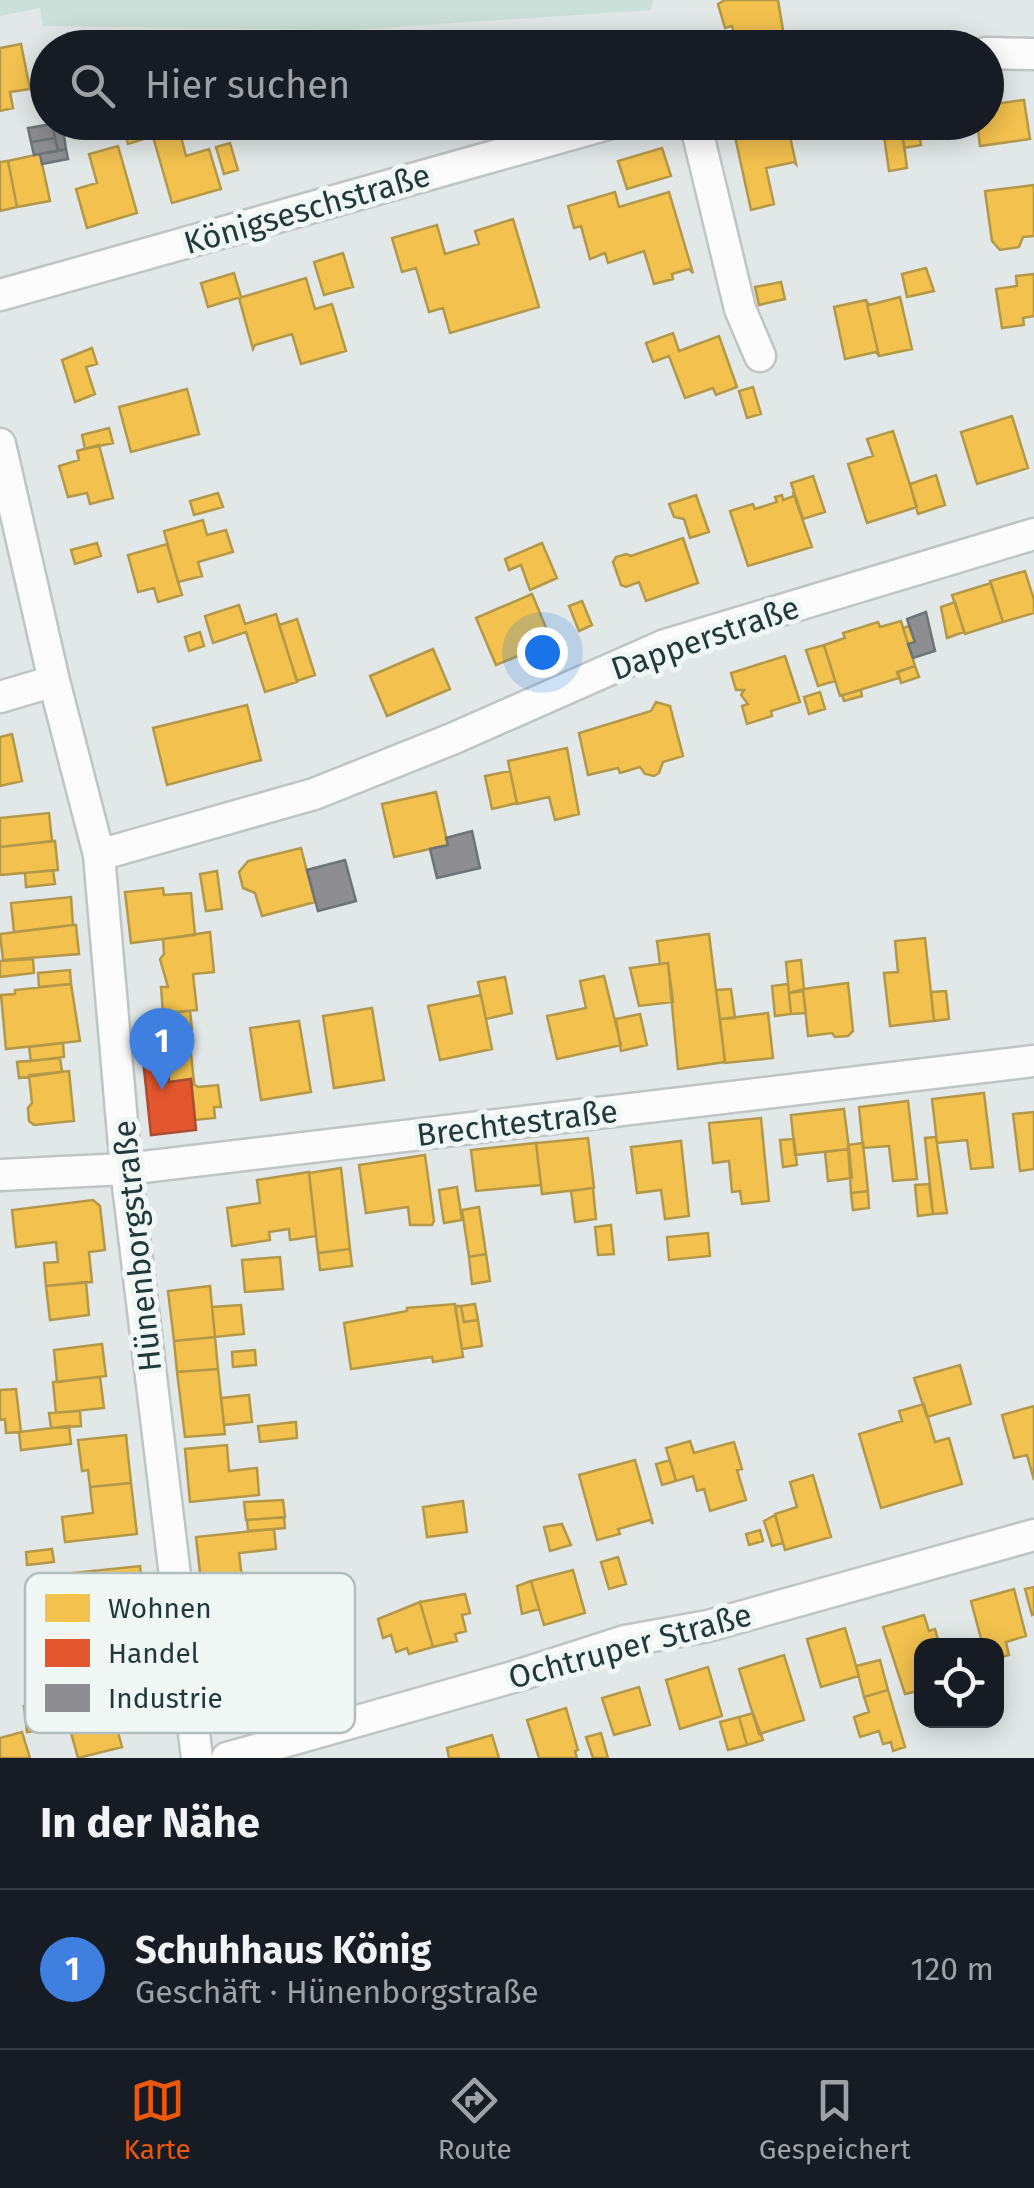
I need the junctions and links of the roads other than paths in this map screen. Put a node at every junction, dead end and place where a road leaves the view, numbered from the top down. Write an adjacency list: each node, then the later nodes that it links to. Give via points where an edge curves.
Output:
1 (1004, 53): 2 (street)
2 (1034, 54)
3 (551, 140): 5 (street, Königseschstraße)
4 (699, 140): 6 (street, via 740,309)
5 (0, 295)
6 (760, 356)
7 (0, 444): 9 (street, Hünenborgstraße)
8 (1034, 534): 11 (street, Dapperstraße, via 665,644 314,794)
9 (54, 681): 10 (street); 11 (street, Hünenborgstraße)
10 (0, 697)
11 (99, 855): 13 (street, Hünenborgstraße)
12 (1034, 1061): 13 (street, Brechtestraße)
13 (126, 1169): 14 (street, Brechtestraße); 16 (street, Hünenborgstraße)
14 (0, 1175)
15 (1034, 1535): 17 (street, Ochtruper Straße, via 708,1626 625,1640)
16 (175, 1573)
17 (355, 1722)
18 (194, 1733): 20 (street, Hünenborgstraße)
19 (315, 1733): 21 (street, Ochtruper Straße)
20 (197, 1758)
21 (227, 1758)

